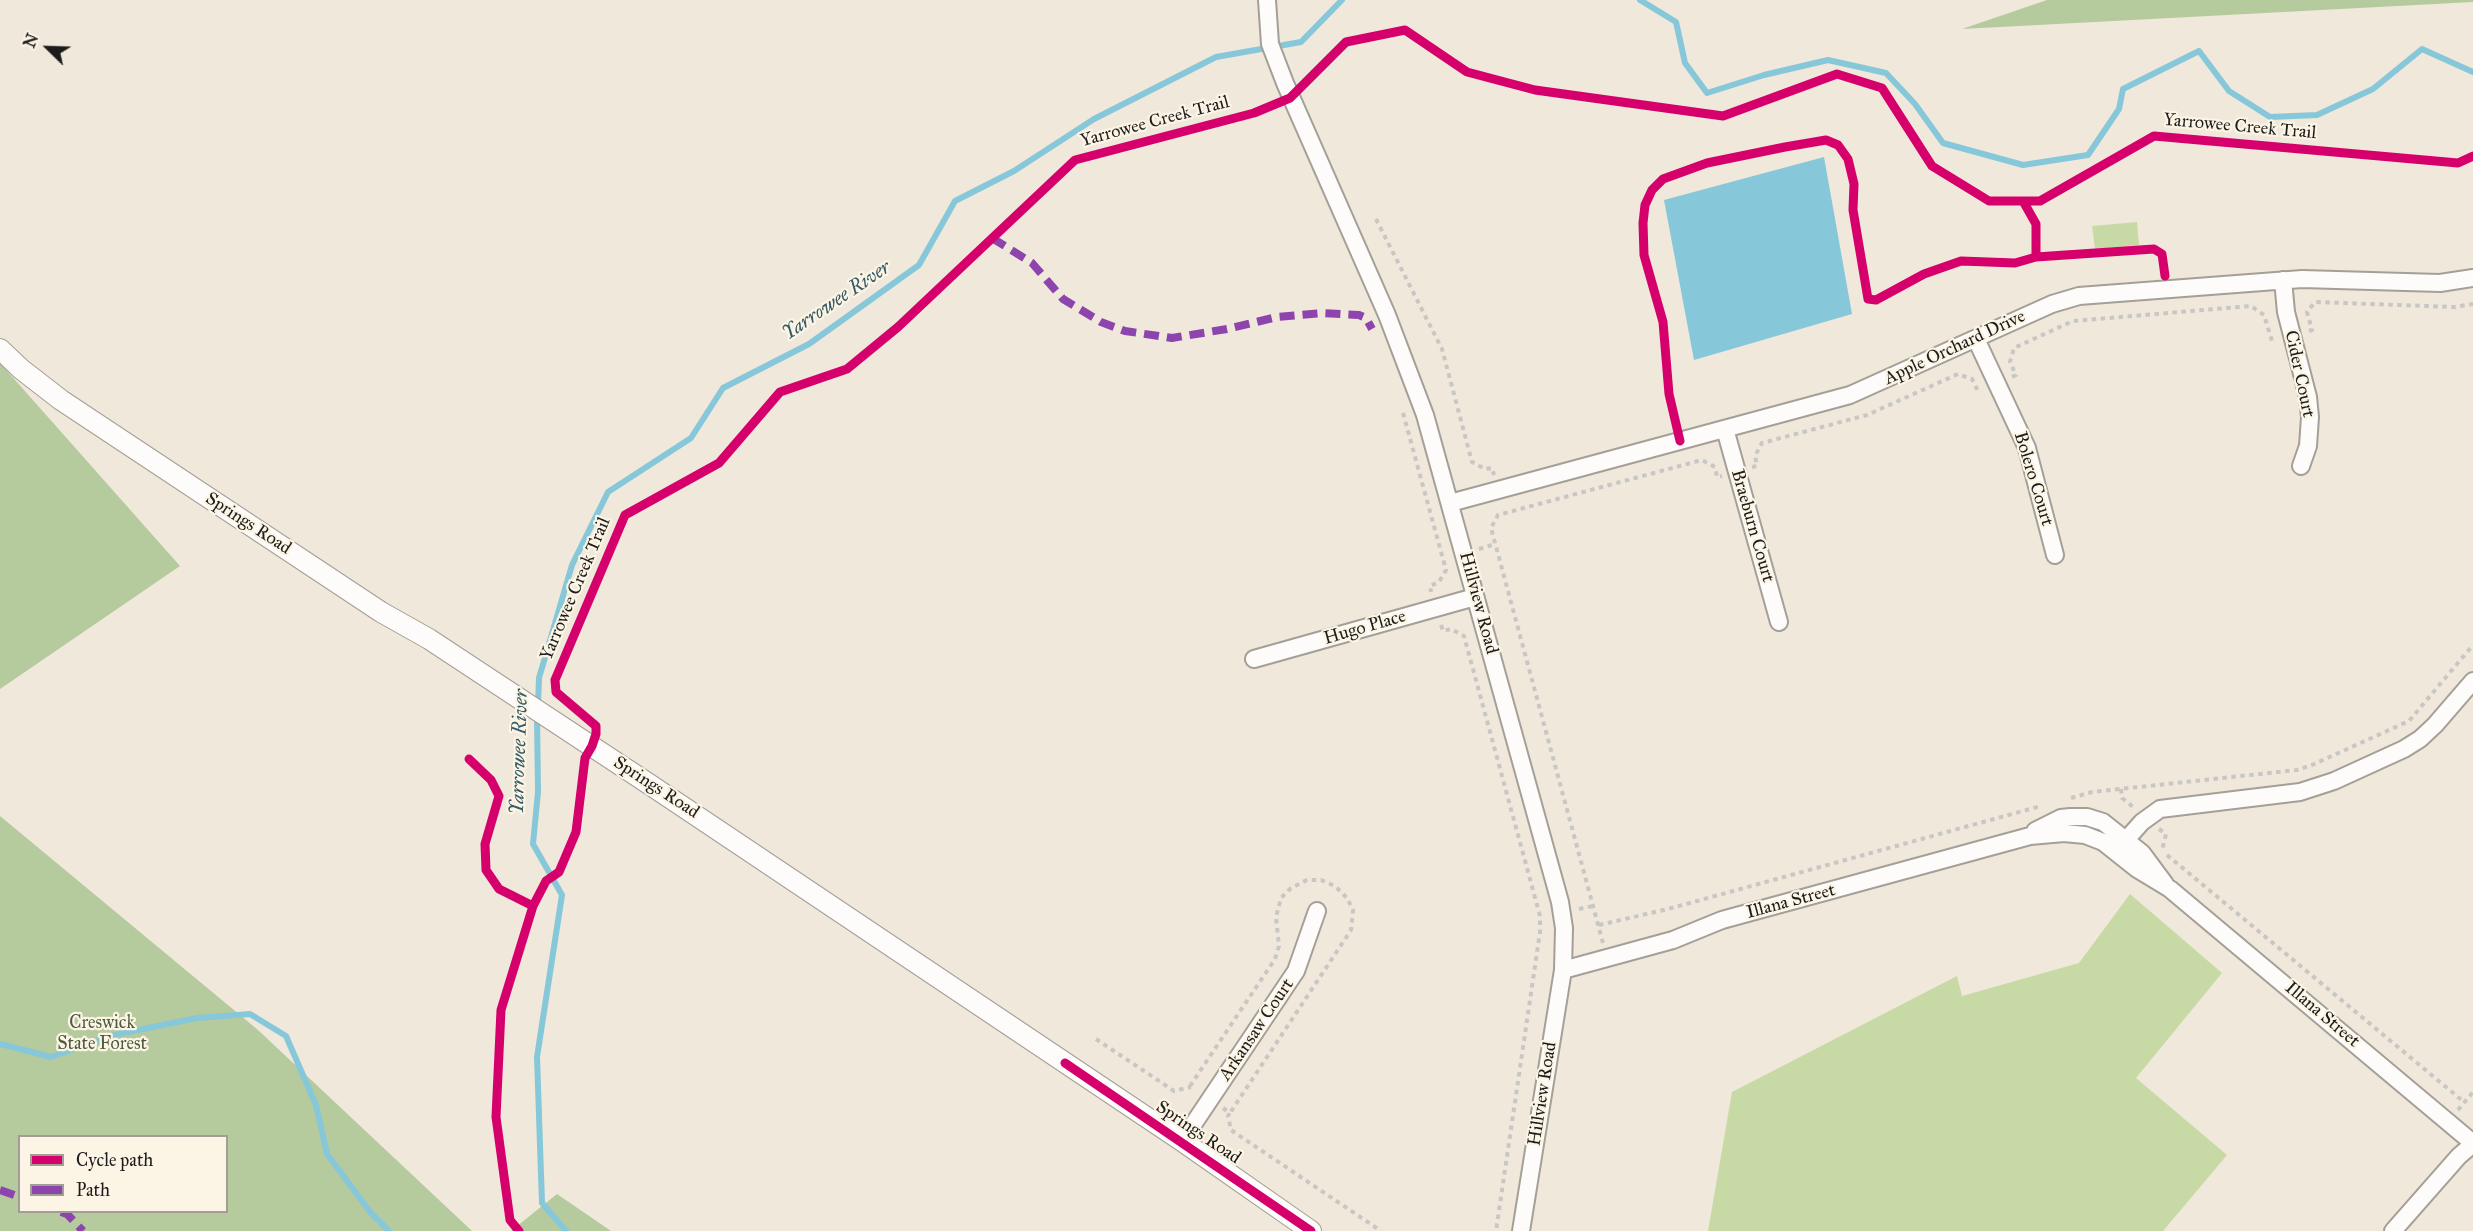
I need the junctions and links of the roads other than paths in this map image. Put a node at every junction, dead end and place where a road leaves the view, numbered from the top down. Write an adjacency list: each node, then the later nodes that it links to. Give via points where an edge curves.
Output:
1 (1267, 0): 8 (street, Hillview Road, via 1270,44 1401,349)
2 (2473, 278): 3 (street, Apple Orchard Drive, via 2440,283)
3 (2283, 280): 4 (street, Apple Orchard Drive, via 2079,296 2052,304); 7 (street, Cider Court, via 2286,312 2310,417 2308,446)
4 (1976, 339): 6 (street, Apple Orchard Drive, via 1850,395); 9 (street, Bolero Court, via 2027,448)
5 (0, 349): 17 (street, Springs Road, via 61,400 592,746)
6 (1725, 429): 8 (street, Apple Orchard Drive); 11 (street, Braeburn Court)
7 (2301, 466)
8 (1450, 503): 10 (street, Hillview Road)
9 (2055, 555)
10 (1475, 597): 12 (street, Hugo Place); 16 (street, Hillview Road, via 1560,902)
11 (1779, 622)
12 (1254, 659)
13 (2473, 681): 14 (street, via 2414,743 2328,783 2283,795 2167,807 2146,818)
14 (2121, 845): 16 (street, Illana Street, via 2103,822 2076,816 2061,818 2020,839 1722,920 1673,940); 18 (street, Illana Street, via 2137,869 2170,889)
15 (1317, 911): 17 (street, Arkansaw Court, via 1293,977)
16 (1563, 970): 20 (street, Hillview Road)
17 (1182, 1141): 19 (street, Springs Road)
18 (2473, 1144): 21 (street)
19 (1311, 1231)
20 (1521, 1231)
21 (2393, 1231)

